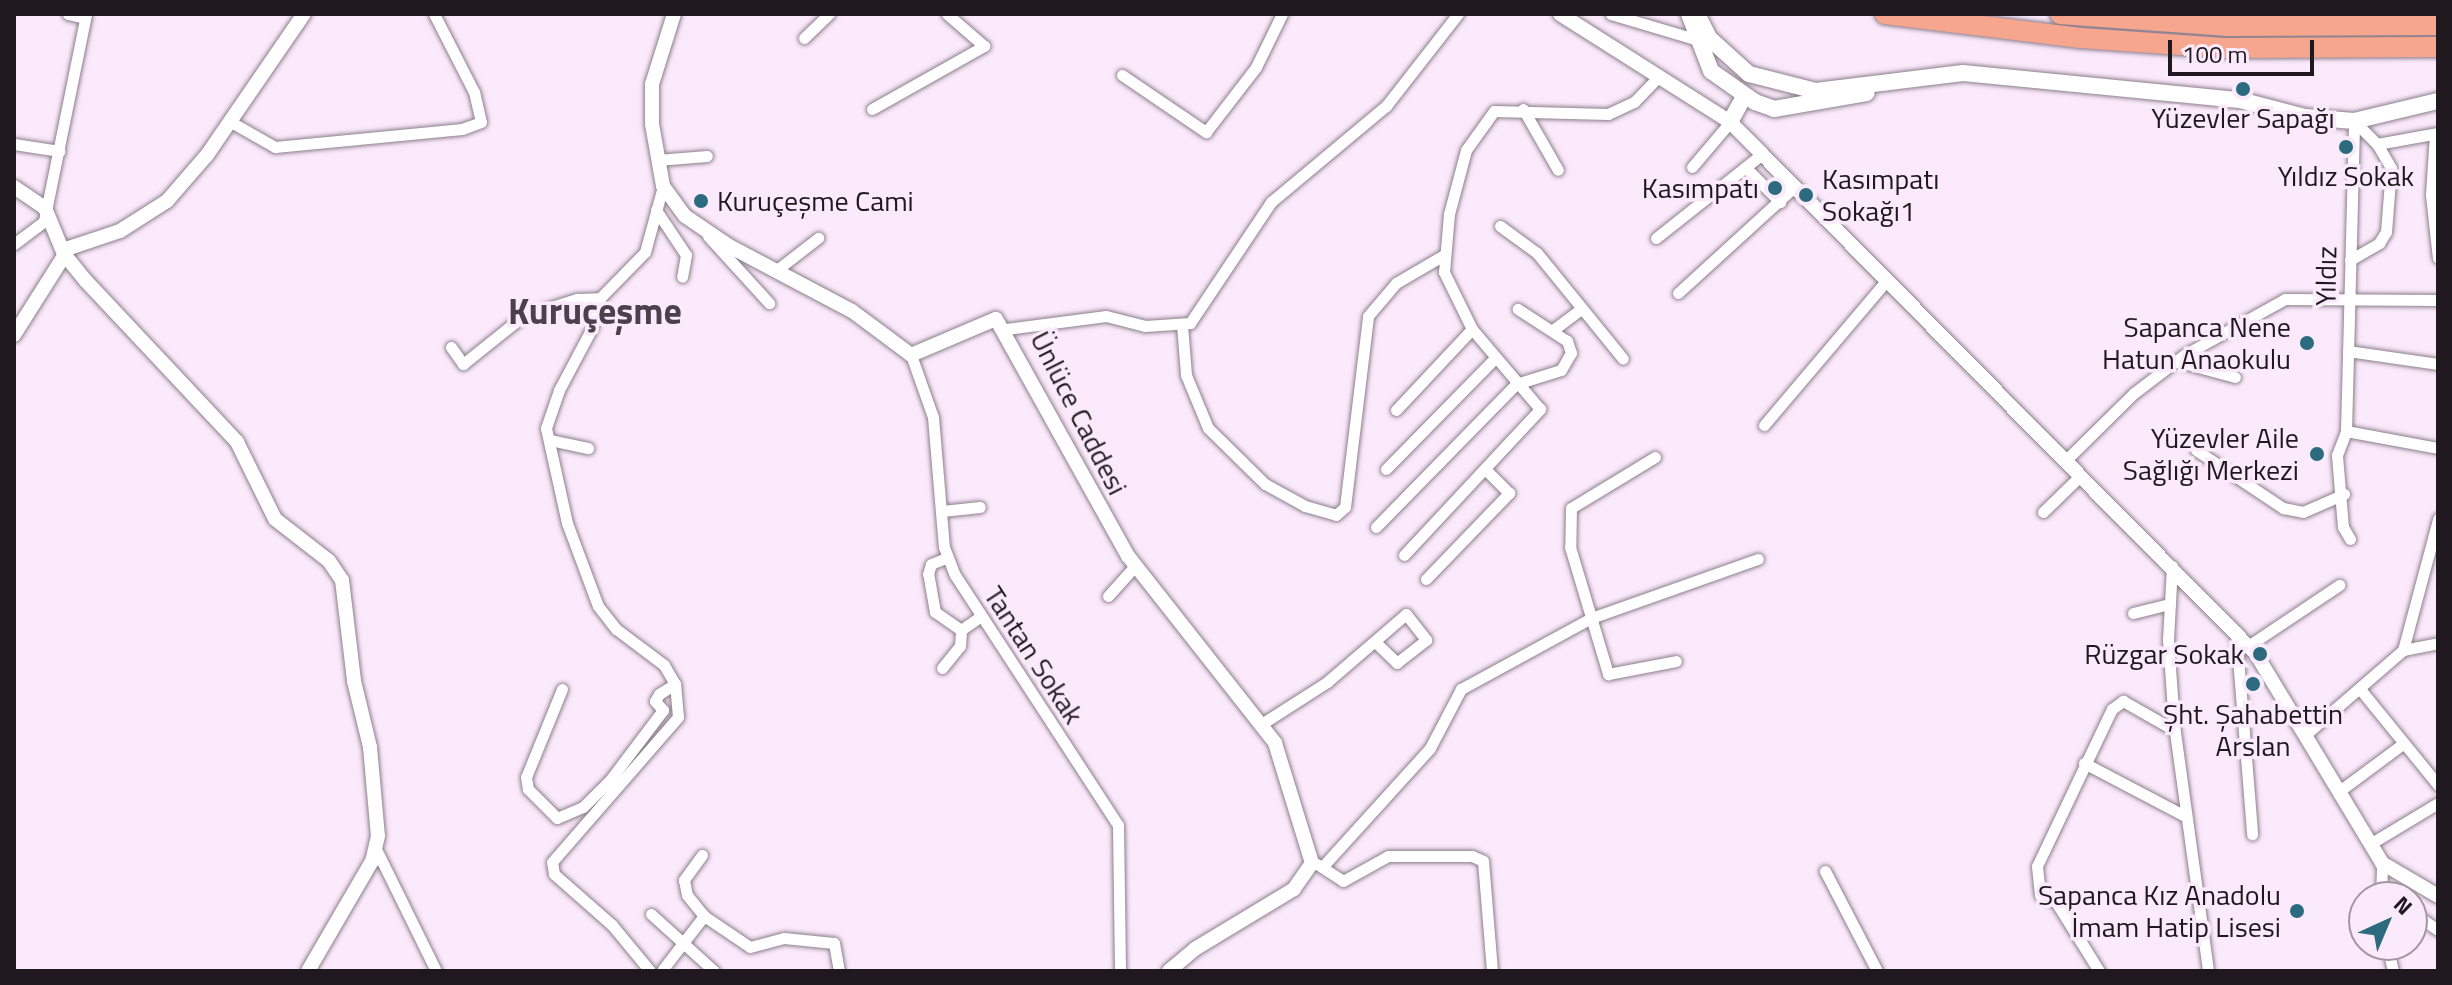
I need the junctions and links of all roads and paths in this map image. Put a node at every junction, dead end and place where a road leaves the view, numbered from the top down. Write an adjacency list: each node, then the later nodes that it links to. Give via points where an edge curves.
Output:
1 (68, 14): 15 (street)
2 (304, 14): 30 (street)
3 (434, 14): 30 (street, via 474,92 481,122 462,129 275,147)
4 (674, 14): 38 (street, via 652,84)
5 (829, 14): 17 (street)
6 (947, 14): 27 (street, via 984,46)
7 (1282, 14): 20 (street, via 1256,67 1206,132)
8 (1458, 14): 67 (street, via 1386,106 1271,202 1206,304)
9 (1560, 14): 23 (street)
10 (1611, 14): 18 (street)
11 (1689, 14): 18 (main road)
12 (1697, 14): 21 (main road, via 1709,38)
13 (1885, 14): 19 (highway, via 2081,38 2224,48)
14 (2060, 14): 16 (highway, via 2226,26)
15 (86, 16): 35 (street)
16 (2438, 25)
17 (804, 38)
18 (1695, 39): 24 (main road, via 1711,71)
19 (2438, 47)
20 (1122, 75)
21 (1753, 76): 22 (main road, via 1816,91); 24 (main road); 25 (main road, via 1760,87)
22 (1918, 78): 25 (main road, via 1848,98 1774,109); 29 (main road, via 1963,73 2053,80 2240,100 2305,117)
23 (1656, 79): 28 (street, via 1634,102 1608,114); 31 (street)
24 (1727, 86): 25 (main road)
25 (1749, 100): 31 (main road)
26 (2438, 101): 29 (main road)
27 (872, 109)
28 (1523, 109): 41 (street); 54 (street, via 1494,111 1479,126 1457,178)
29 (2354, 121): 34 (street); 56 (street, Yıldız)
30 (231, 122): 53 (street, via 167,201 145,219)
31 (1730, 122): 36 (street); 39 (street)
32 (2437, 134): 34 (street); 55 (street, via 2431,195)
33 (14, 144): 35 (street)
34 (2377, 144): 56 (street, via 2391,168 2386,232 2379,243)
35 (59, 151): 46 (street)
36 (1762, 154): 40 (street); 44 (street)
37 (707, 156): 38 (street)
38 (657, 160): 42 (street)
39 (1692, 167)
40 (1747, 169): 45 (street); 51 (street)
41 (1558, 170)
42 (663, 186): 47 (street); 49 (street, via 685,216)
43 (14, 187): 46 (street)
44 (1792, 189): 45 (street); 59 (street)
45 (1780, 202): 60 (street)
46 (45, 208): 52 (street, via 38,228); 53 (street)
47 (656, 210): 58 (street, via 686,255); 61 (street, via 645,252)
48 (1500, 226): 65 (street, via 1537,253)
49 (706, 232): 57 (street); 64 (street)
50 (818, 238): 57 (street)
51 (1656, 238)
52 (14, 244)
53 (64, 254): 71 (street); 135 (street, via 237,442 275,519 329,561 342,580 354,681 370,747)
54 (1444, 255): 67 (street, via 1396,283 1368,316 1345,507 1336,515 1305,506 1265,484 1208,428 1186,375); 69 (street, via 1448,286)
55 (2438, 258)
56 (2350, 260): 62 (street, Yıldız)
57 (778, 269): 74 (street, via 852,311)
58 (682, 277)
59 (1886, 281): 82 (street); 89 (street)
60 (1678, 293)
61 (600, 298): 72 (street, via 577,299 523,316 463,364); 84 (street, via 592,328 559,390 546,428)
62 (2349, 298): 63 (street); 73 (street, Yıldız); 77 (street, via 2285,299)
63 (2438, 300)
64 (769, 303)
65 (1582, 308): 70 (street); 76 (street)
66 (1518, 309): 70 (street)
67 (1182, 325): 68 (street, via 1145,326 1106,316)
68 (1006, 329): 74 (street, Ünlüce Caddesi, via 996,319 983,322); 104 (street, Ünlüce Caddesi, via 1045,414)
69 (1472, 329): 75 (street); 81 (street)
70 (1553, 330): 80 (street, via 1567,341 1571,353 1561,370)
71 (14, 335)
72 (451, 347)
73 (2348, 351): 78 (street); 83 (street, Yıldız)
74 (911, 355): 95 (street, Tantan Sokak, via 933,417)
75 (1494, 359): 80 (street); 90 (street)
76 (1623, 359)
77 (2176, 361): 79 (street); 89 (street, via 2134,393)
78 (2438, 364)
79 (2235, 377)
80 (1516, 384): 91 (street, via 1540,409); 98 (street)
81 (1396, 410)
82 (1764, 425)
83 (2346, 431): 86 (street); 93 (street, Yıldız, via 2337,455)
84 (550, 440): 85 (street); 121 (street, via 567,523 598,606 616,629 664,665)
85 (588, 448)
86 (2438, 448)
87 (2196, 450): 93 (street, via 2283,508 2303,512)
88 (1655, 457): 112 (street, via 1602,485 1568,513 1570,547)
89 (2065, 461): 92 (street)
90 (1386, 469)
91 (1486, 470): 101 (street); 106 (street, via 1509,493)
92 (2080, 476): 96 (street); 105 (street)
93 (2344, 494): 99 (street, Yıldız, via 2343,527)
94 (980, 507): 95 (street)
95 (942, 511): 102 (street, Tantan Sokak)
96 (2043, 512)
97 (2438, 519): 100 (street)
98 (1376, 527)
99 (2350, 539)
100 (2436, 542): 118 (street)
101 (1404, 555)
102 (948, 557): 111 (street, Tantan Sokak); 113 (street, via 931,564 928,574 935,612)
103 (1758, 559): 112 (street)
104 (1135, 566): 108 (street); 124 (street, Ünlüce Caddesi)
105 (2172, 566): 109 (street); 114 (street)
106 (1426, 579)
107 (2339, 585): 117 (street)
108 (1108, 596)
109 (2170, 604): 110 (street); 125 (street)
110 (2133, 613)
111 (981, 616): 113 (street); 151 (street, Tantan Sokak, via 1118,825)
112 (1591, 618): 119 (street, via 1601,636 1608,674); 138 (street, via 1461,689 1430,748)
113 (961, 630): 120 (street, via 960,646)
114 (2236, 633): 117 (street); 133 (street)
115 (1375, 642): 115 (street, via 1397,663 1426,640 1406,614); 124 (street, via 1327,682)
116 (2438, 643): 118 (street)
117 (2248, 646): 126 (street)
118 (2403, 650): 123 (street)
119 (1676, 661)
120 (942, 668)
121 (675, 684): 122 (street, via 659,694 655,701 663,710 610,780 583,807 557,818 528,789 526,777); 149 (street, via 678,717 552,862 554,874 612,925)
122 (562, 689)
123 (2360, 689): 126 (street); 127 (street)
124 (1260, 725): 138 (street, Ünlüce Caddesi, via 1279,753)
125 (2174, 730): 128 (street, via 2123,701 2112,709); 132 (street)
126 (2305, 735): 130 (street)
127 (2404, 743): 129 (street); 130 (street)
128 (2084, 763): 132 (street); 155 (street, via 2035,878 2040,895 2056,902)
129 (2438, 785)
130 (2338, 792): 134 (street)
131 (2438, 803): 134 (street)
132 (2183, 815): 156 (street)
133 (2252, 834)
134 (2370, 844): 137 (street)
135 (377, 851): 147 (street); 148 (street)
136 (702, 855): 143 (street, via 684,880 687,895)
137 (2382, 863): 140 (street); 141 (street)
138 (1318, 864): 152 (street, via 1294,889 1195,949); 153 (street, via 1343,881 1388,856 1472,856 1483,861)
139 (1825, 871): 154 (street)
140 (2383, 881)
141 (2438, 896)
142 (651, 914): 144 (street)
143 (704, 916): 144 (street); 146 (street, via 750,947 784,938 834,943)
144 (683, 944): 145 (street); 150 (street)
145 (663, 969)
146 (837, 970)
147 (308, 971)
148 (436, 971)
149 (650, 971)
150 (714, 971)
151 (1120, 971)
152 (1169, 971)
153 (1492, 971)
154 (1877, 971)
155 (2099, 971)
156 (2208, 971)

